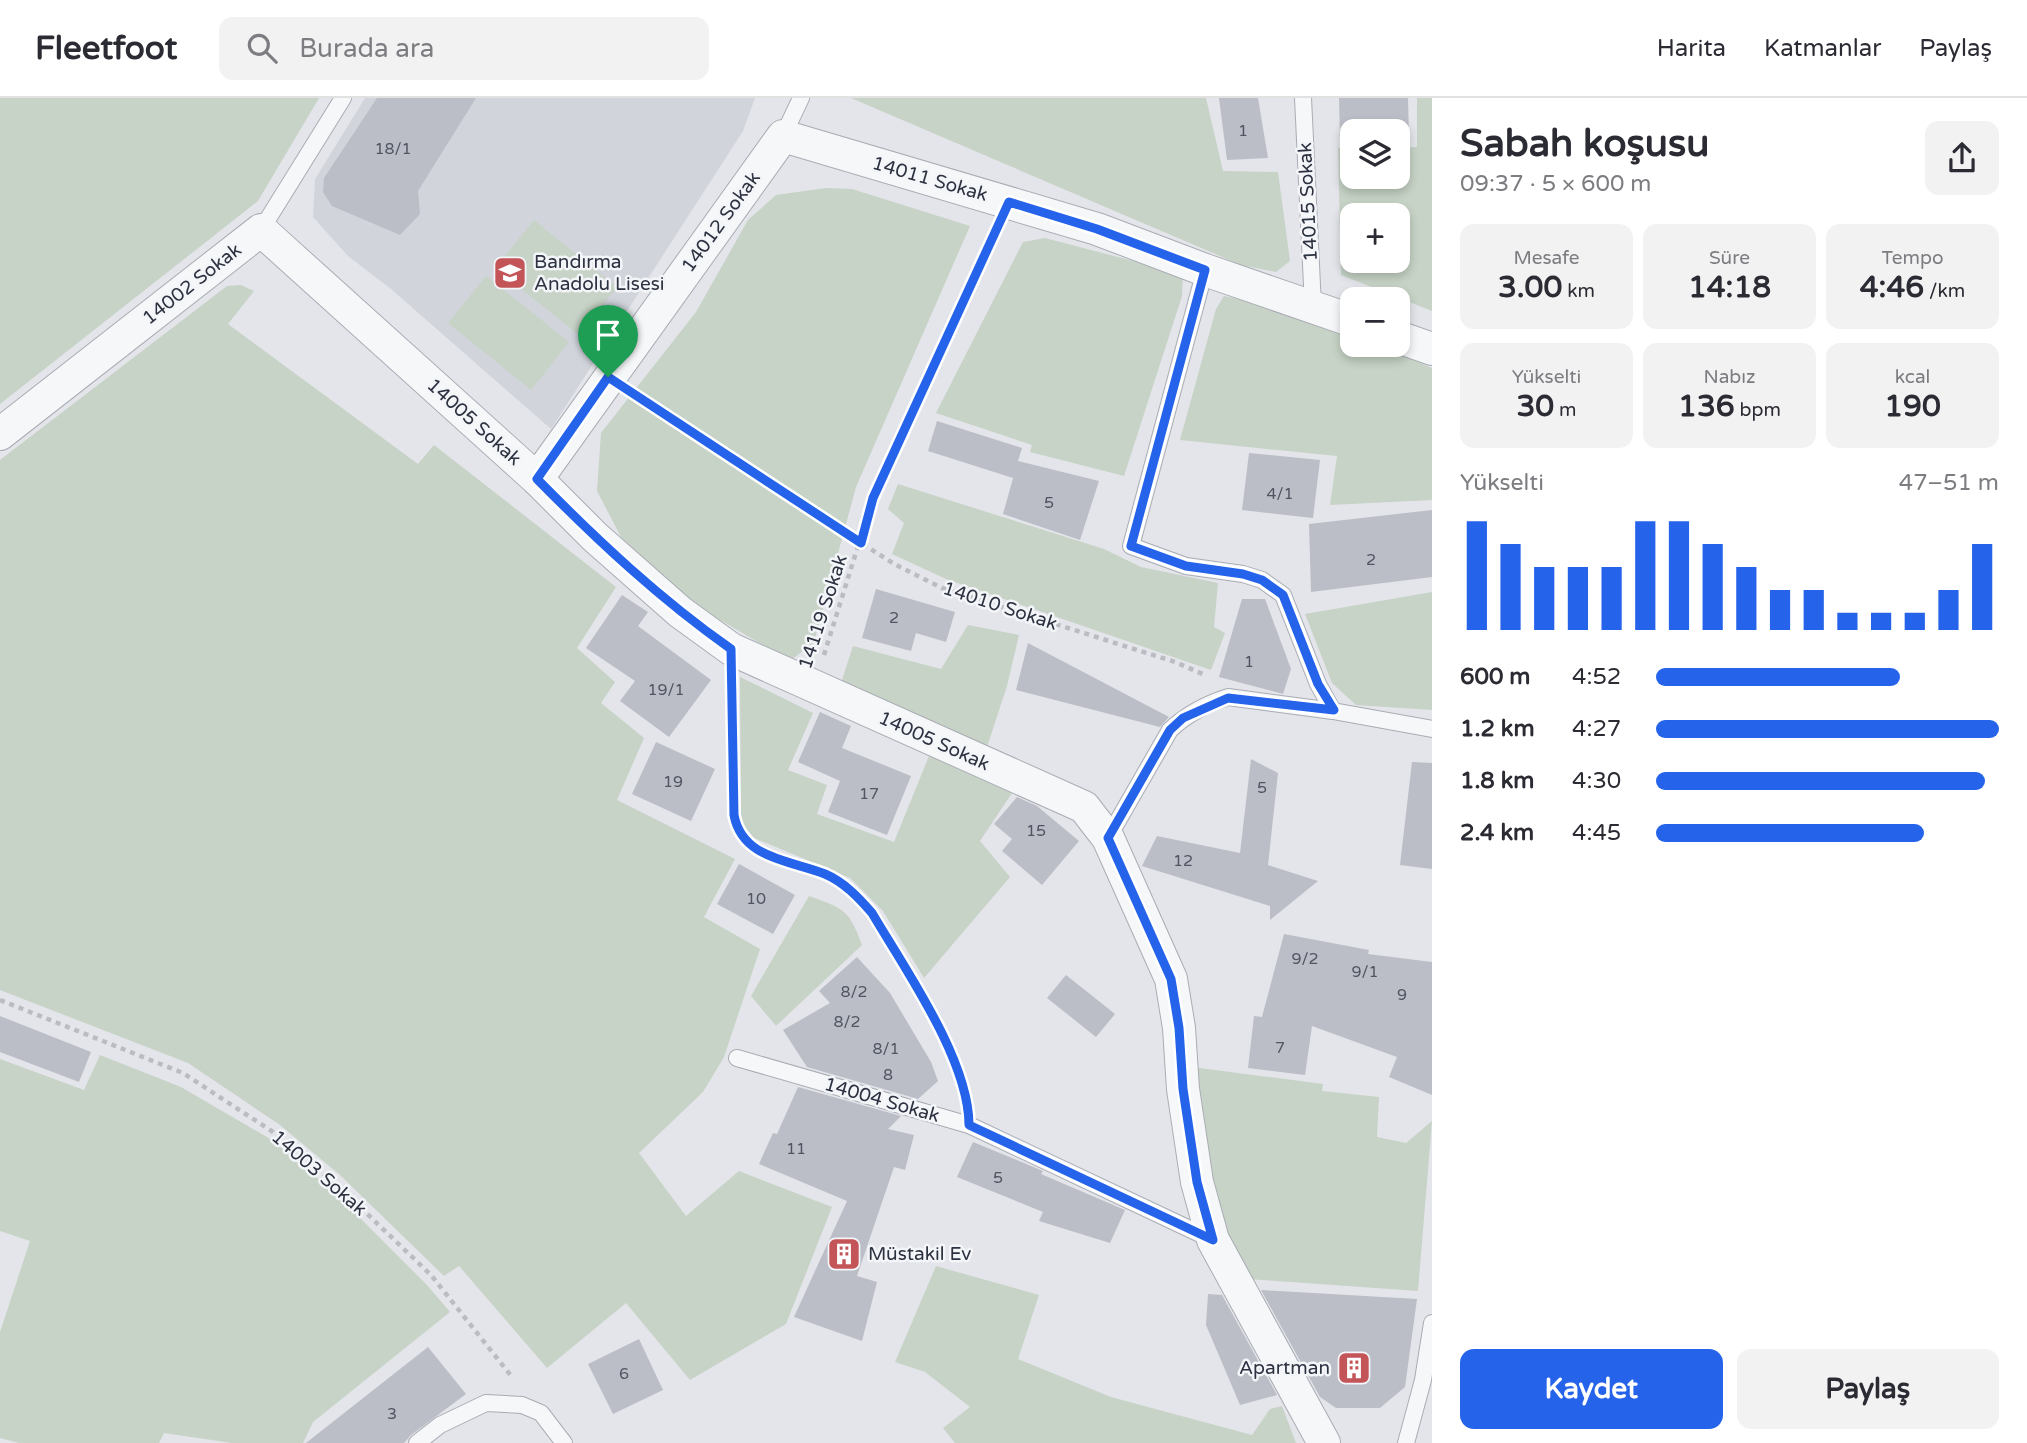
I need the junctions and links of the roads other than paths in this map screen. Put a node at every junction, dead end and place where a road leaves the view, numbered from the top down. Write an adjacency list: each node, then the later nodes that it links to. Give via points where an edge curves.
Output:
1 (343, 98): 5 (lane, 14002 Sokak)
2 (801, 98): 4 (lane, 14012 Sokak)
3 (1303, 98): 7 (lane, 14015 Sokak)
4 (783, 136): 6 (street, 14011 Sokak, via 1097,229); 12 (street, 14012 Sokak)
5 (261, 230): 11 (street, 14002 Sokak); 12 (street, 14005 Sokak)
6 (1205, 270): 7 (street, 14011 Sokak); 13 (lane, via 1131,546 1186,566 1262,580 1283,595 1318,684)
7 (1313, 306): 8 (street, 14011 Sokak)
8 (1340, 316)
9 (1410, 341): 10 (street)
10 (1432, 349)
11 (0, 434)
12 (537, 479): 15 (street, 14005 Sokak, via 680,612 731,649 1070,799 1084,807)
13 (1334, 710): 14 (lane); 15 (lane, via 1228,698 1183,718 1170,730)
14 (1432, 729)
15 (1108, 838): 17 (street, 14005 Sokak, via 1171,979 1197,1182)
16 (737, 1058): 17 (lane, 14004 Sokak, via 969,1125)
17 (1213, 1240): 21 (street, 14005 Sokak)
18 (1432, 1323): 22 (lane)
19 (417, 1443): 20 (lane, via 486,1403 523,1405 541,1413)
20 (564, 1443)
21 (1324, 1443)
22 (1406, 1443)

